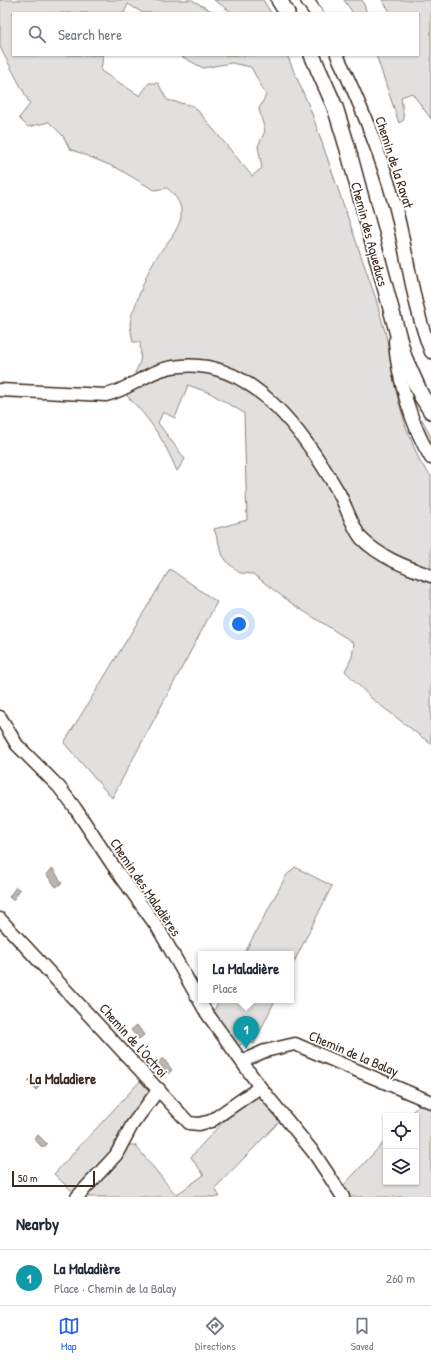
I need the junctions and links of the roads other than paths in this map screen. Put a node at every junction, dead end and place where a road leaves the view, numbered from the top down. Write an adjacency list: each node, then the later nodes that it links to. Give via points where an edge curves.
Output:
1 (278, 0): 3 (main road)
2 (307, 0): 4 (street)
3 (286, 12)
4 (315, 12)
5 (312, 56): 7 (main road, Chemin des Aqueducs, via 335,107)
6 (337, 56): 8 (street, Chemin de la Ravat, via 376,145 395,205 418,314)
7 (393, 319): 10 (main road, Chemin des Aqueducs, via 404,357); 11 (street, via 396,362 412,416)
8 (431, 352)
9 (0, 390): 12 (street, via 106,395 119,392 145,375 182,365 215,368 244,380 260,391 295,428 329,476 361,538 382,555)
10 (431, 411)
11 (431, 458)
12 (431, 576)
13 (0, 717): 15 (street, Chemin des Maladières, via 17,745 59,787 75,808 158,928)
14 (0, 919): 19 (street, Chemin de l'Octroi)
15 (198, 998)
16 (201, 1003): 17 (street, Chemin des Maladières)
17 (242, 1061): 18 (street, Chemin des Maladières); 20 (street, Chemin de la Balay, via 265,1051 295,1044)
18 (260, 1087): 19 (street, Chemin de l'Octroi, via 211,1121 199,1124 189,1123); 22 (street, Chemin des Maladières, via 314,1153)
19 (159, 1089): 21 (street, via 132,1125 116,1155)
20 (431, 1102)
21 (77, 1197)
22 (343, 1197)

